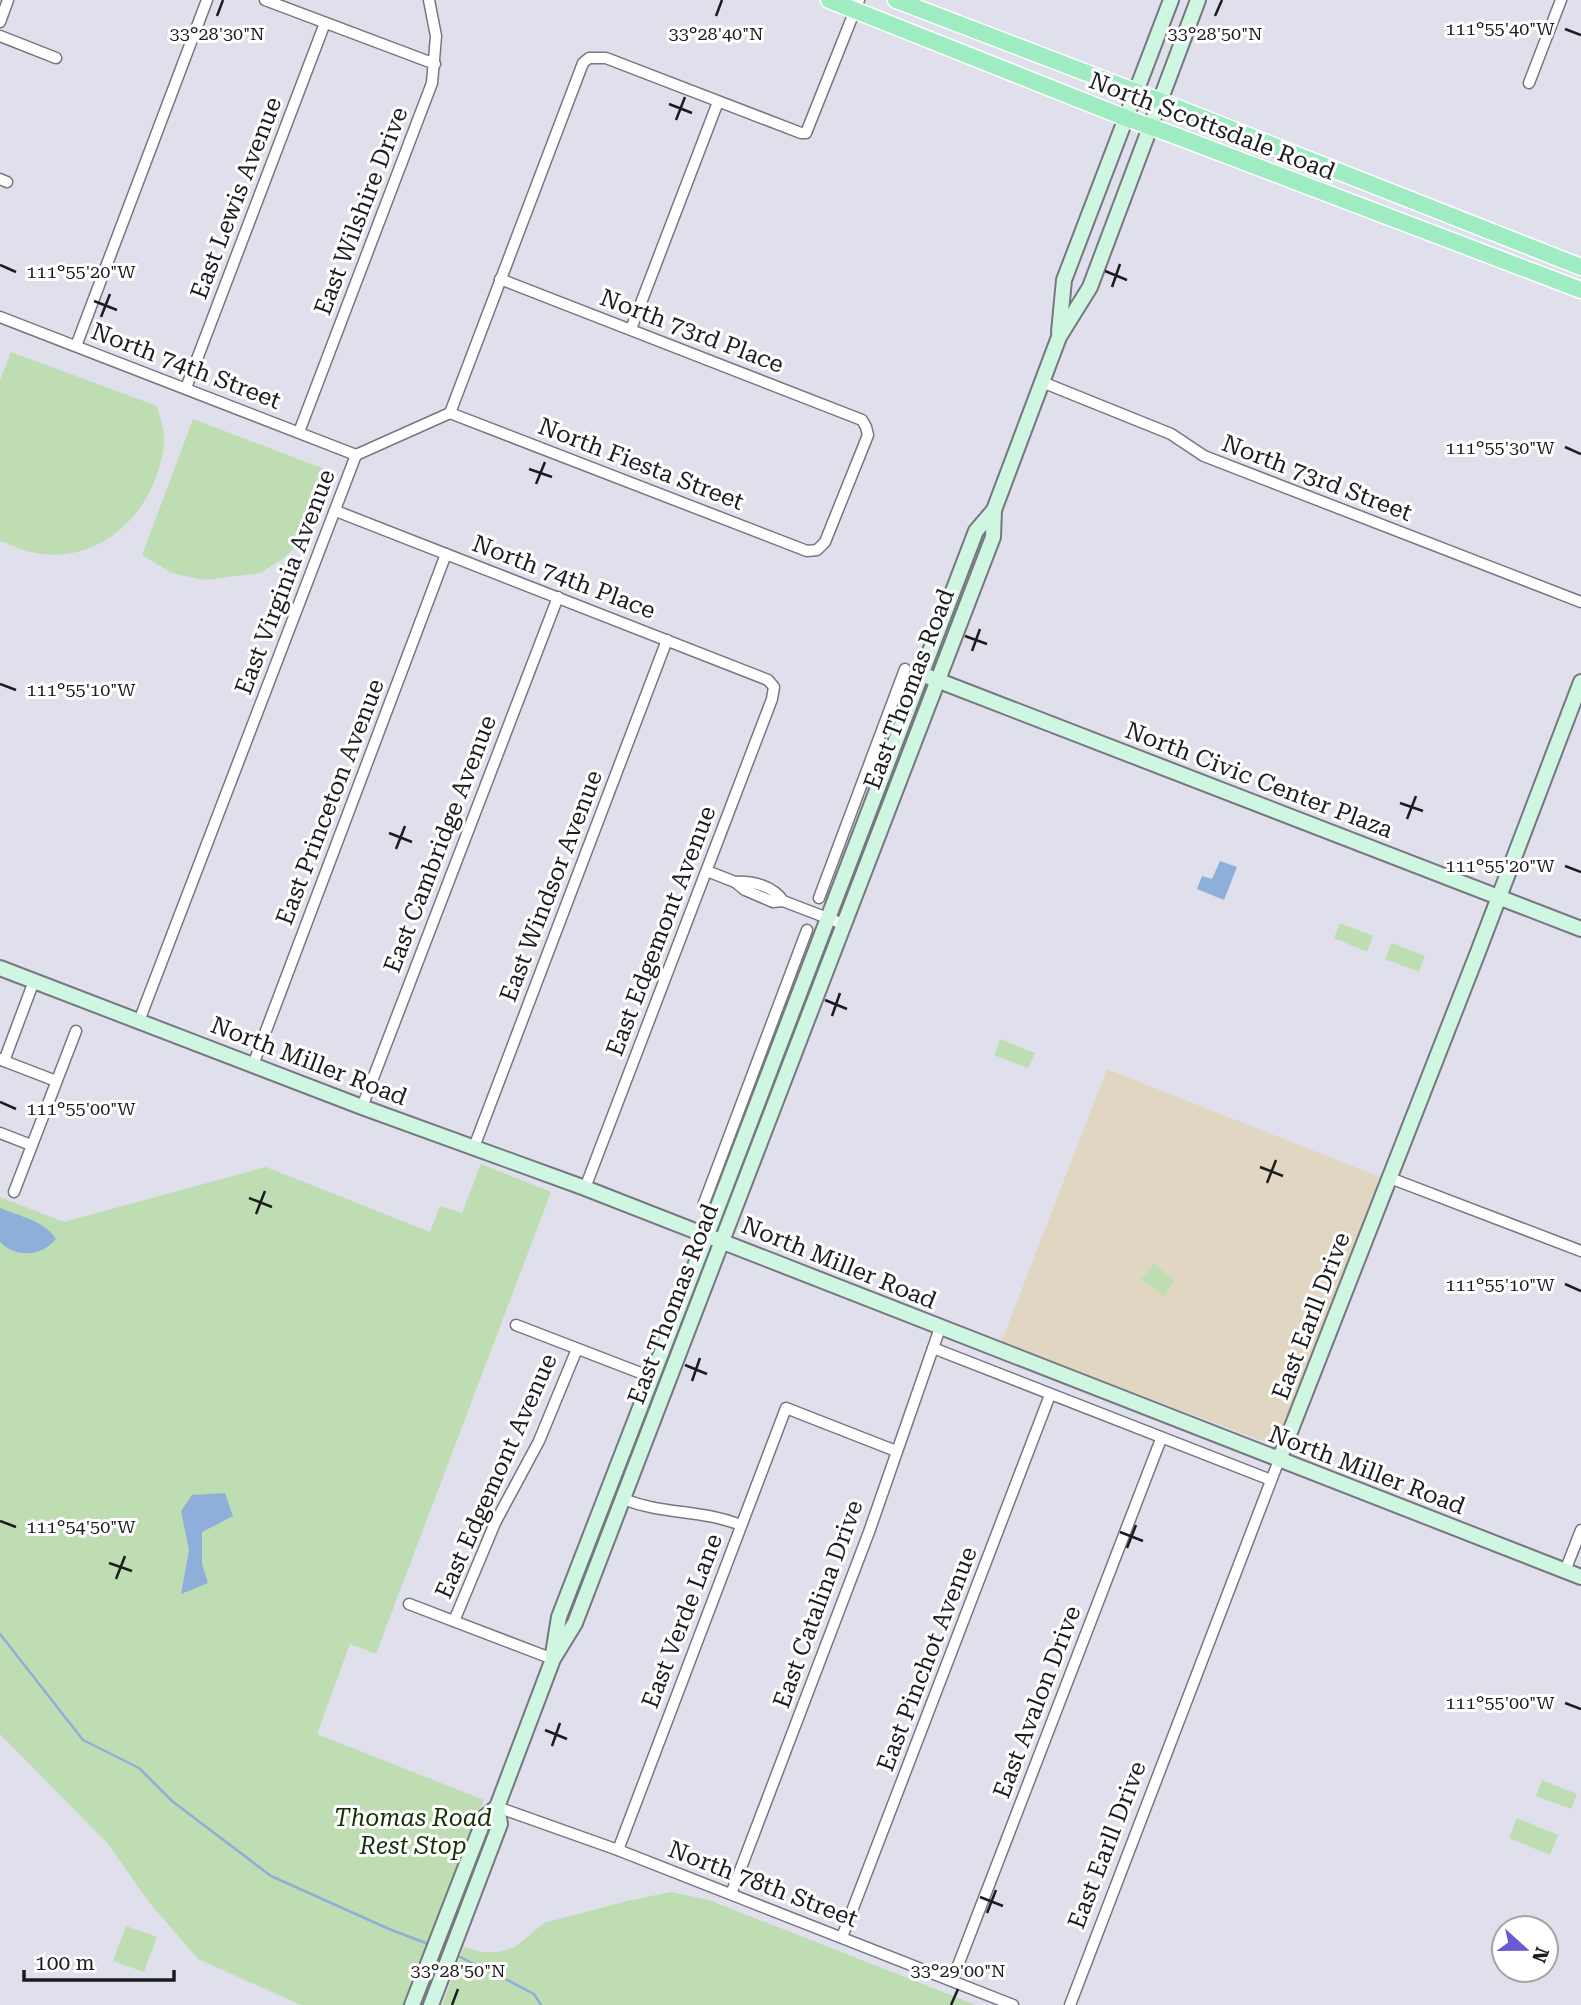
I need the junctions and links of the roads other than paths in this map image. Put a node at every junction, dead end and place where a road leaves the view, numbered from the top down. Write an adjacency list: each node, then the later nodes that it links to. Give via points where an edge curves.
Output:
1 (8, 0): 12 (street)
2 (208, 0): 30 (street)
3 (265, 0): 13 (street)
4 (429, 0): 17 (street, East Wilshire Drive, via 436,36)
5 (829, 0): 10 (main road, North Scottsdale Road)
6 (896, 0): 11 (main road, North Scottsdale Road)
7 (1171, 0): 19 (main road, East Thomas Road)
8 (1198, 0): 20 (main road, East Thomas Road)
9 (1561, 0): 18 (street)
10 (857, 5): 14 (main road, North Scottsdale Road); 21 (street, via 806,133)
11 (920, 10): 14 (main road); 19 (main road, North Scottsdale Road)
12 (0, 22)
13 (325, 23): 17 (street); 32 (street, East Lewis Avenue)
14 (911, 33): 22 (main road, North Scottsdale Road)
15 (0, 36): 16 (street)
16 (56, 58)
17 (435, 64): 34 (street, East Wilshire Drive, via 432,83)
18 (1529, 83)
19 (1136, 92): 20 (main road, North Scottsdale Road); 22 (main road, East Thomas Road)
20 (1160, 101): 23 (main road, East Thomas Road); 24 (main road, North Scottsdale Road)
21 (718, 102): 25 (street, via 606,58 589,58 579,70); 28 (street)
22 (1126, 118): 23 (main road, North Scottsdale Road); 29 (main road, East Thomas Road, via 1064,280)
23 (1151, 128): 26 (main road, North Scottsdale Road); 29 (main road, East Thomas Road, via 1090,287)
24 (1581, 267)
25 (500, 279): 28 (street, North 73rd Place); 33 (street)
26 (1581, 290)
27 (0, 317): 30 (street, North 74th Street)
28 (631, 330): 38 (street, North 73rd Place, via 862,420 867,435 825,542)
29 (1059, 337): 31 (main road, East Thomas Road)
30 (76, 346): 32 (street, North 74th Street)
31 (1042, 382): 36 (main road, East Thomas Road); 41 (street, North 73rd Street, via 1171,434 1204,456)
32 (186, 388): 34 (street, North 74th Street)
33 (450, 413): 35 (street, East Virginia Avenue); 38 (street, North Fiesta Street, via 807,551)
34 (299, 432): 35 (street, North 74th Street)
35 (356, 455): 37 (street, East Virginia Avenue)
36 (994, 510): 44 (main road, East Thomas Road, via 976,531); 45 (main road, East Thomas Road, via 993,537)
37 (336, 511): 39 (street, North 74th Place); 63 (street, East Virginia Avenue)
38 (817, 550)
39 (446, 554): 40 (street, North 74th Place); 66 (street, East Princeton Avenue)
40 (558, 597): 42 (street, North 74th Place); 68 (street, East Cambridge Avenue)
41 (1581, 602)
42 (667, 640): 47 (street, North 74th Place, via 768,680); 72 (street, East Windsor Avenue)
43 (905, 669): 48 (street, East Thomas Road)
44 (922, 673): 45 (main road, North Civic Center Plaza); 49 (main road, East Thomas Road)
45 (937, 680): 52 (main road, East Thomas Road); 53 (main road, North Civic Center Plaza)
46 (1581, 682): 53 (main road, East Earll Drive)
47 (774, 687): 50 (street, East Edgemont Avenue)
48 (878, 741): 49 (street, East Thomas Road); 51 (street, East Thomas Road)
49 (894, 747): 51 (main road, East Thomas Road)
50 (707, 871): 55 (street, via 773,902 783,901); 74 (street, East Edgemont Avenue)
51 (836, 875): 52 (street); 54 (street, East Thomas Road); 55 (main road, East Thomas Road)
52 (858, 883): 56 (main road, East Thomas Road)
53 (1499, 897): 57 (main road, North Civic Center Plaza); 73 (main road, East Earll Drive)
54 (819, 898)
55 (827, 918): 56 (street); 59 (main road, East Thomas Road)
56 (843, 924): 60 (main road, East Thomas Road)
57 (1581, 929)
58 (807, 930): 59 (street, East Thomas Road)
59 (806, 953): 60 (street); 70 (main road, East Thomas Road)
60 (828, 962): 77 (main road, East Thomas Road)
61 (0, 968): 62 (main road, North Miller Road)
62 (34, 981): 63 (main road, North Miller Road); 65 (street)
63 (139, 1021): 66 (main road, North Miller Road)
64 (76, 1031): 67 (street)
65 (2, 1060): 67 (street)
66 (253, 1065): 68 (main road, North Miller Road)
67 (57, 1082): 71 (street)
68 (362, 1107): 72 (main road, North Miller Road)
69 (0, 1133): 71 (street)
70 (734, 1142): 76 (street, East Thomas Road); 77 (main road, East Thomas Road)
71 (31, 1145): 75 (street)
72 (474, 1147): 74 (main road, North Miller Road)
73 (1390, 1178): 78 (street); 87 (main road, East Earll Drive)
74 (585, 1188): 77 (main road, North Miller Road)
75 (14, 1192)
76 (704, 1203)
77 (714, 1238): 80 (main road, North Miller Road); 83 (main road, East Thomas Road); 89 (main road, East Thomas Road)
78 (1581, 1251)
79 (516, 1325): 82 (street)
80 (940, 1328): 81 (street, East Catalina Drive); 87 (main road, North Miller Road)
81 (933, 1348): 84 (street, North Miller Road); 86 (street, East Catalina Drive)
82 (577, 1349): 83 (street); 95 (street, East Edgemont Avenue, via 540,1441 495,1523)
83 (651, 1377): 96 (main road, East Thomas Road, via 559,1617)
84 (1050, 1395): 85 (street, North Miller Road); 100 (street, East Pinchot Avenue)
85 (1161, 1439): 88 (street, North Miller Road); 101 (street, East Avalon Drive)
86 (896, 1451): 90 (street, East Verde Lane, via 786,1408); 99 (street, East Catalina Drive)
87 (1279, 1460): 88 (street, East Earll Drive); 92 (main road, North Miller Road)
88 (1271, 1480): 105 (street, East Earll Drive)
89 (623, 1499): 90 (street, via 656,1510 706,1514); 96 (main road, East Thomas Road, via 575,1623)
90 (741, 1525): 98 (street, East Verde Lane)
91 (1581, 1530): 92 (street)
92 (1565, 1571): 93 (main road, North Miller Road)
93 (1581, 1577)
94 (409, 1604): 95 (street)
95 (454, 1621): 96 (street)
96 (553, 1659): 97 (main road, East Thomas Road)
97 (497, 1807): 98 (street, North 78th Street); 102 (main road, East Thomas Road, via 485,1817); 103 (main road, East Thomas Road, via 500,1824)
98 (618, 1850): 99 (street, North 78th Street)
99 (731, 1894): 100 (street, North 78th Street)
100 (842, 1937): 101 (street, North 78th Street)
101 (952, 1981): 104 (street, North 78th Street)
102 (412, 2005)
103 (431, 2005)
104 (1013, 2005)
105 (1070, 2005)

